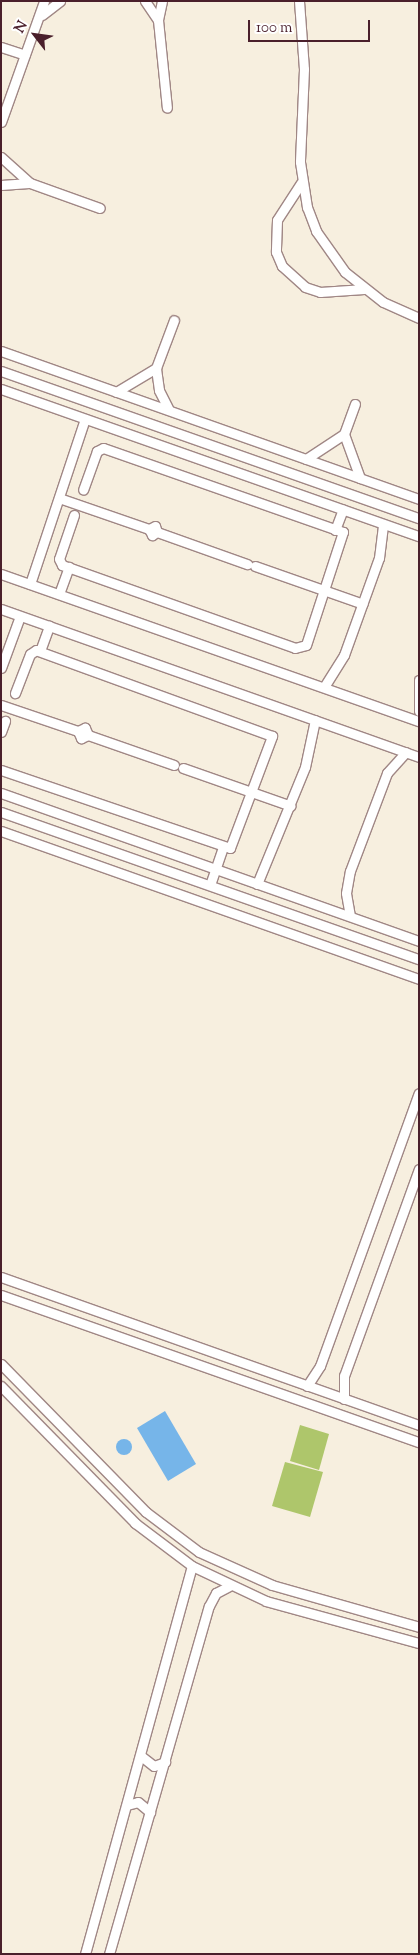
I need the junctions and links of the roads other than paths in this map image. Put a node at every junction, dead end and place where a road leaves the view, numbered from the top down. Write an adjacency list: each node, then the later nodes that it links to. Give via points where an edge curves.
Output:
1 (44, 1): 6 (street)
2 (60, 1): 6 (street)
3 (145, 1): 7 (street)
4 (162, 1): 7 (street)
5 (299, 1): 14 (street, via 304,69)
6 (42, 15): 9 (street)
7 (158, 20): 10 (street)
8 (1, 47): 9 (street)
9 (25, 55): 11 (street)
10 (167, 108)
11 (1, 122)
12 (1, 158): 13 (street)
13 (30, 183): 15 (street); 16 (street)
14 (301, 183): 17 (street, via 320,238); 17 (street, via 277,220 274,236 282,266 305,288 320,292)
15 (1, 185)
16 (100, 208)
17 (364, 288): 18 (street)
18 (419, 318)
19 (174, 320): 21 (street)
20 (1, 351): 24 (street)
21 (156, 368): 24 (street); 26 (street, via 159,390)
22 (1, 371): 36 (street)
23 (1, 389): 27 (street)
24 (116, 392): 26 (street)
25 (355, 404): 28 (street)
26 (169, 410): 29 (street)
27 (85, 419): 32 (street); 34 (street)
28 (344, 434): 29 (street); 30 (street)
29 (306, 459): 30 (street)
30 (360, 478): 33 (street)
31 (83, 490): 38 (street, via 97,451 103,448)
32 (59, 498): 42 (street); 43 (street)
33 (419, 499)
34 (343, 510): 37 (street); 38 (street)
35 (74, 515): 40 (street, via 59,559)
36 (419, 518)
37 (383, 524): 39 (street); 45 (street, via 382,547)
38 (336, 530): 43 (street, via 344,536)
39 (419, 536)
40 (68, 567): 43 (street, via 299,649 306,644); 44 (street)
41 (1, 574): 42 (street)
42 (30, 584): 44 (street)
43 (324, 591): 45 (street)
44 (59, 594): 52 (street)
45 (362, 604): 52 (street, via 339,667)
46 (1, 609): 47 (street)
47 (20, 616): 48 (street); 50 (street)
48 (48, 626): 49 (street); 56 (street)
49 (40, 651): 53 (street, via 31,652); 63 (street, via 271,733)
50 (1, 668)
51 (419, 680): 55 (street)
52 (324, 687): 58 (street)
53 (15, 693)
54 (1, 704): 63 (street, via 78,731 85,728 88,735)
55 (419, 711)
56 (315, 720): 60 (street); 65 (street, via 313,741)
57 (5, 721): 59 (street)
58 (419, 721)
59 (1, 732)
60 (406, 752): 61 (street); 72 (street, via 381,785 350,871 346,894)
61 (419, 757)
62 (1, 770): 68 (street)
63 (252, 792): 65 (street); 68 (street, via 234,844)
64 (1, 793): 69 (street)
65 (291, 806): 70 (street)
66 (1, 812): 71 (street)
67 (1, 831): 75 (street)
68 (223, 847): 69 (street)
69 (215, 869): 70 (street); 71 (street)
70 (257, 884): 72 (street)
71 (210, 885): 74 (street)
72 (350, 916): 73 (street)
73 (419, 941)
74 (419, 959)
75 (419, 978)
76 (419, 1093): 84 (street, via 320,1366)
77 (419, 1170): 85 (street, via 344,1376)
78 (1, 1277): 80 (street)
79 (1, 1295): 81 (street)
80 (168, 1336): 81 (street); 84 (street)
81 (163, 1352): 87 (street)
82 (1, 1364): 90 (street, via 146,1512 199,1552 272,1585)
83 (1, 1386): 88 (street, via 134,1524)
84 (307, 1386): 85 (street)
85 (344, 1399): 86 (street)
86 (419, 1425)
87 (419, 1442)
88 (192, 1566): 89 (street); 92 (street)
89 (229, 1586): 91 (street); 93 (street, via 212,1599)
90 (419, 1627)
91 (419, 1644)
92 (141, 1756): 93 (street, via 148,1765); 94 (street)
93 (165, 1762): 95 (street)
94 (127, 1805): 95 (street, via 138,1802); 96 (street)
95 (150, 1812): 97 (street)
96 (85, 1954)
97 (109, 1954)

